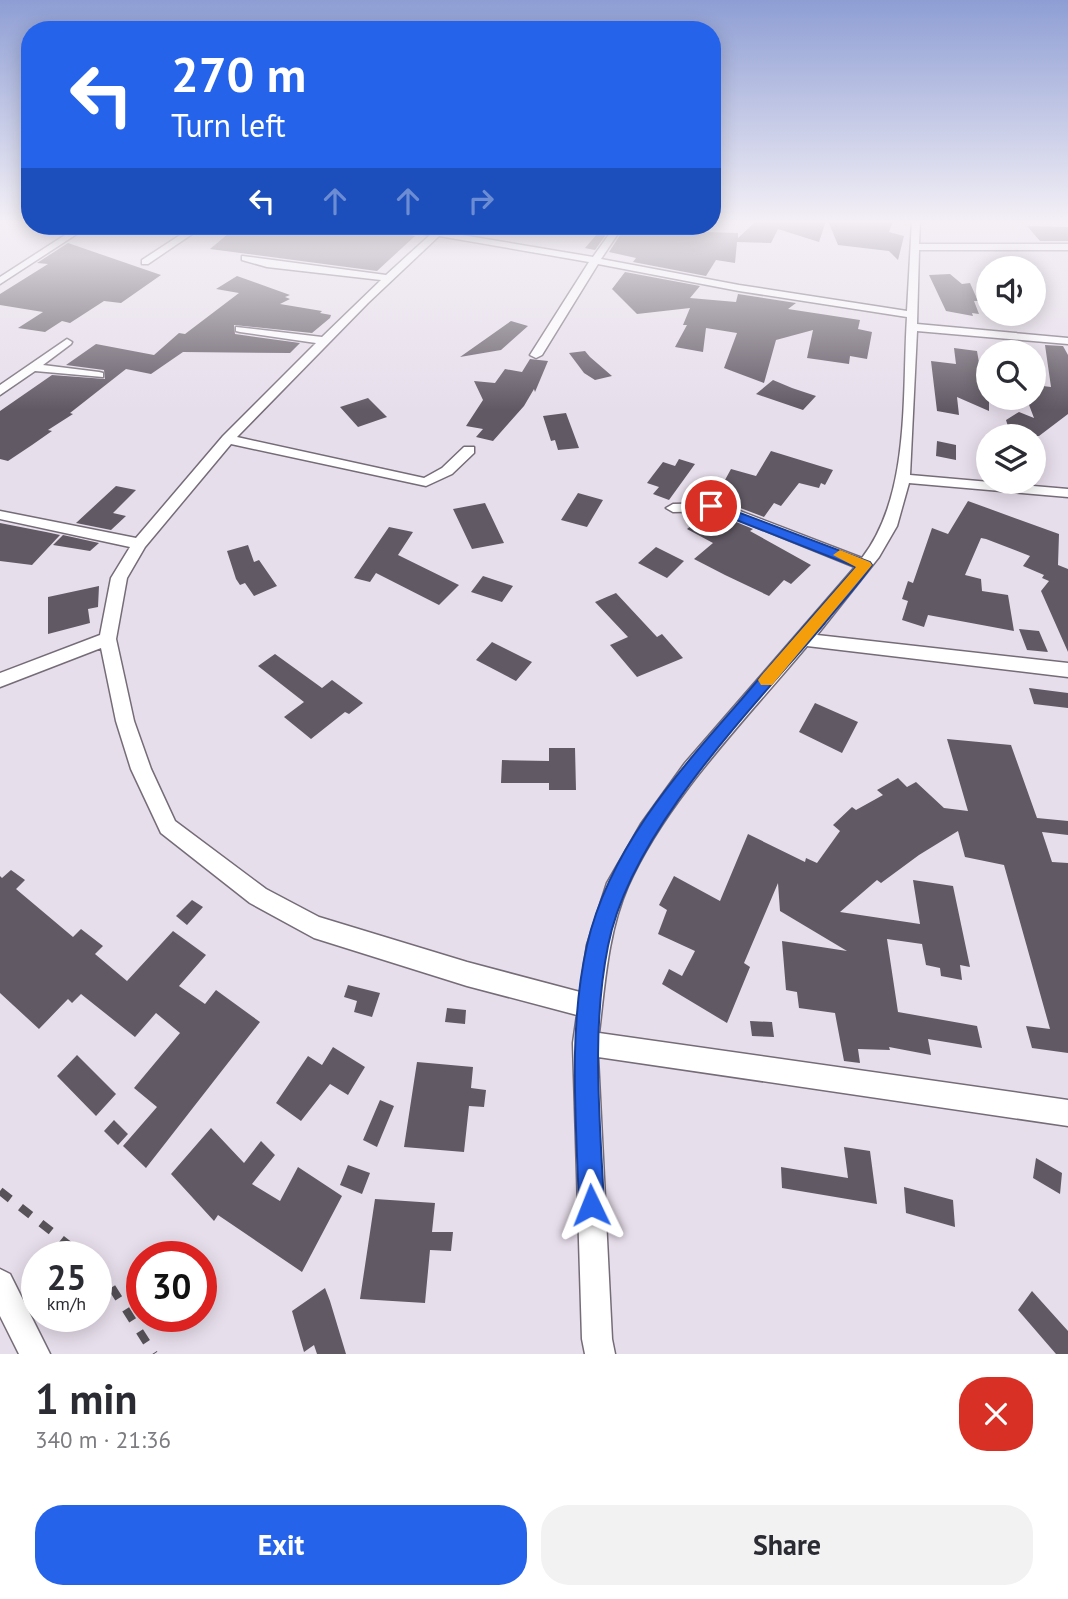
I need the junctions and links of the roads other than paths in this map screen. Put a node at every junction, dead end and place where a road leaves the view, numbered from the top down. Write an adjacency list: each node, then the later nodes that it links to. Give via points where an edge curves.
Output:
1 (381, 284): 7 (street)
2 (579, 284): 10 (street)
3 (719, 284): 5 (street)
4 (914, 284): 5 (street)
5 (913, 321): 8 (street); 16 (street)
6 (240, 329): 7 (street)
7 (324, 341): 14 (street)
8 (1068, 341)
9 (66, 342): 11 (street)
10 (536, 355)
11 (32, 368): 12 (street); 13 (street)
12 (99, 375)
13 (0, 391)
14 (228, 439): 15 (street, via 426,482 447,471); 20 (street)
15 (469, 450)
16 (903, 478): 17 (street); 21 (street, via 890,526)
17 (1068, 493)
18 (673, 508): 21 (street, via 719,507)
19 (0, 515): 20 (street)
20 (139, 544): 22 (street, via 119,578)
21 (865, 565): 23 (street)
22 (108, 639): 25 (street); 26 (street, via 125,721 168,827 258,896 314,928)
23 (801, 639): 24 (street); 26 (street, via 692,769 648,830 618,883 598,944)
24 (1068, 670)
25 (0, 680)
26 (589, 1006): 27 (street)
27 (585, 1043): 28 (street); 31 (street)
28 (1068, 1113)
29 (0, 1284): 30 (street)
30 (35, 1354)
31 (600, 1354)

